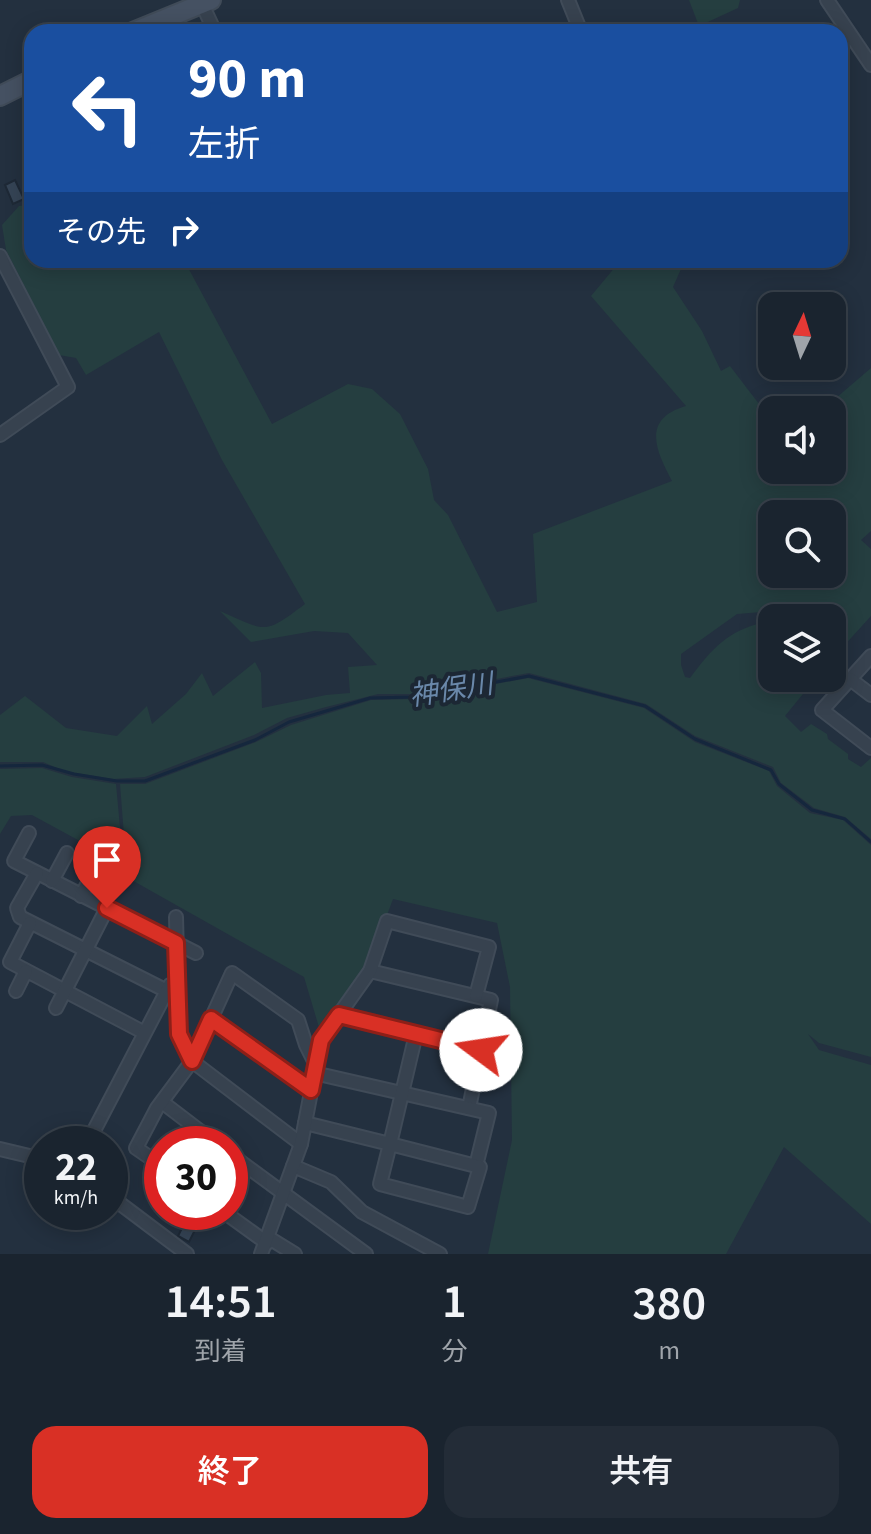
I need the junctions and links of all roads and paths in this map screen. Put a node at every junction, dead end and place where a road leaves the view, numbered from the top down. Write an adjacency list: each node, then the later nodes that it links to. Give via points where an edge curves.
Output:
1 (568, 0): 6 (street)
2 (827, 0): 7 (street)
3 (206, 2): 4 (main road); 5 (street)
4 (152, 24)
5 (213, 24)
6 (578, 24)
7 (843, 24)
8 (848, 31): 9 (street)
9 (871, 65)
10 (24, 84): 11 (main road)
11 (0, 96)
12 (0, 256): 13 (street, via 68,387)
13 (0, 435)
14 (871, 656): 15 (street)
15 (850, 679): 16 (street); 17 (street, via 822,710)
16 (871, 695)
17 (871, 748)
18 (29, 833): 21 (street, via 14,861)
19 (67, 853): 22 (street)
20 (96, 868): 23 (street)
21 (37, 873): 22 (street); 26 (street, via 17,908)
22 (52, 881): 23 (street)
23 (81, 896): 24 (street)
24 (107, 908): 27 (street); 28 (street)
25 (176, 917): 27 (street)
26 (30, 923): 28 (street); 30 (street, via 10,962)
27 (176, 943): 29 (street); 32 (street)
28 (86, 950): 34 (street); 35 (street)
29 (196, 953)
30 (26, 971): 33 (street); 34 (street)
31 (370, 971): 36 (street); 36 (street, via 387,921 489,947); 38 (street)
32 (176, 975): 35 (street); 43 (street, via 179,1034)
33 (16, 991)
34 (65, 991): 37 (street); 40 (street)
35 (167, 991): 40 (street)
36 (476, 996): 42 (street, via 491,1000)
37 (56, 1008)
38 (339, 1015): 41 (street); 44 (street, via 321,1040)
39 (211, 1019): 43 (street); 44 (street, via 232,973 298,1020); 45 (street)
40 (143, 1032): 50 (street)
41 (416, 1034): 42 (street); 46 (street)
42 (481, 1050): 48 (street)
43 (192, 1061): 47 (street); 54 (street)
44 (315, 1068): 45 (street); 46 (street)
45 (311, 1090): 49 (street)
46 (402, 1093): 48 (street); 55 (street)
47 (162, 1102): 51 (street); 52 (street)
48 (469, 1108): 60 (street, via 489,1113)
49 (305, 1123): 54 (street); 55 (street)
50 (96, 1126)
51 (148, 1126)
52 (193, 1126)
53 (144, 1134): 57 (street, via 136,1148)
54 (301, 1144): 59 (street)
55 (390, 1144): 60 (street); 60 (street, via 380,1184 468,1207 480,1167)
56 (0, 1149): 58 (street)
57 (144, 1154)
58 (24, 1155)
59 (293, 1166): 62 (street); 69 (street, via 331,1182 362,1212)
60 (476, 1166)
61 (248, 1168): 62 (street)
62 (284, 1195): 65 (street); 68 (street)
63 (128, 1210): 66 (street)
64 (247, 1230): 65 (street)
65 (266, 1245): 67 (street)
66 (187, 1254)
67 (295, 1254)
68 (366, 1254)
69 (440, 1254)

